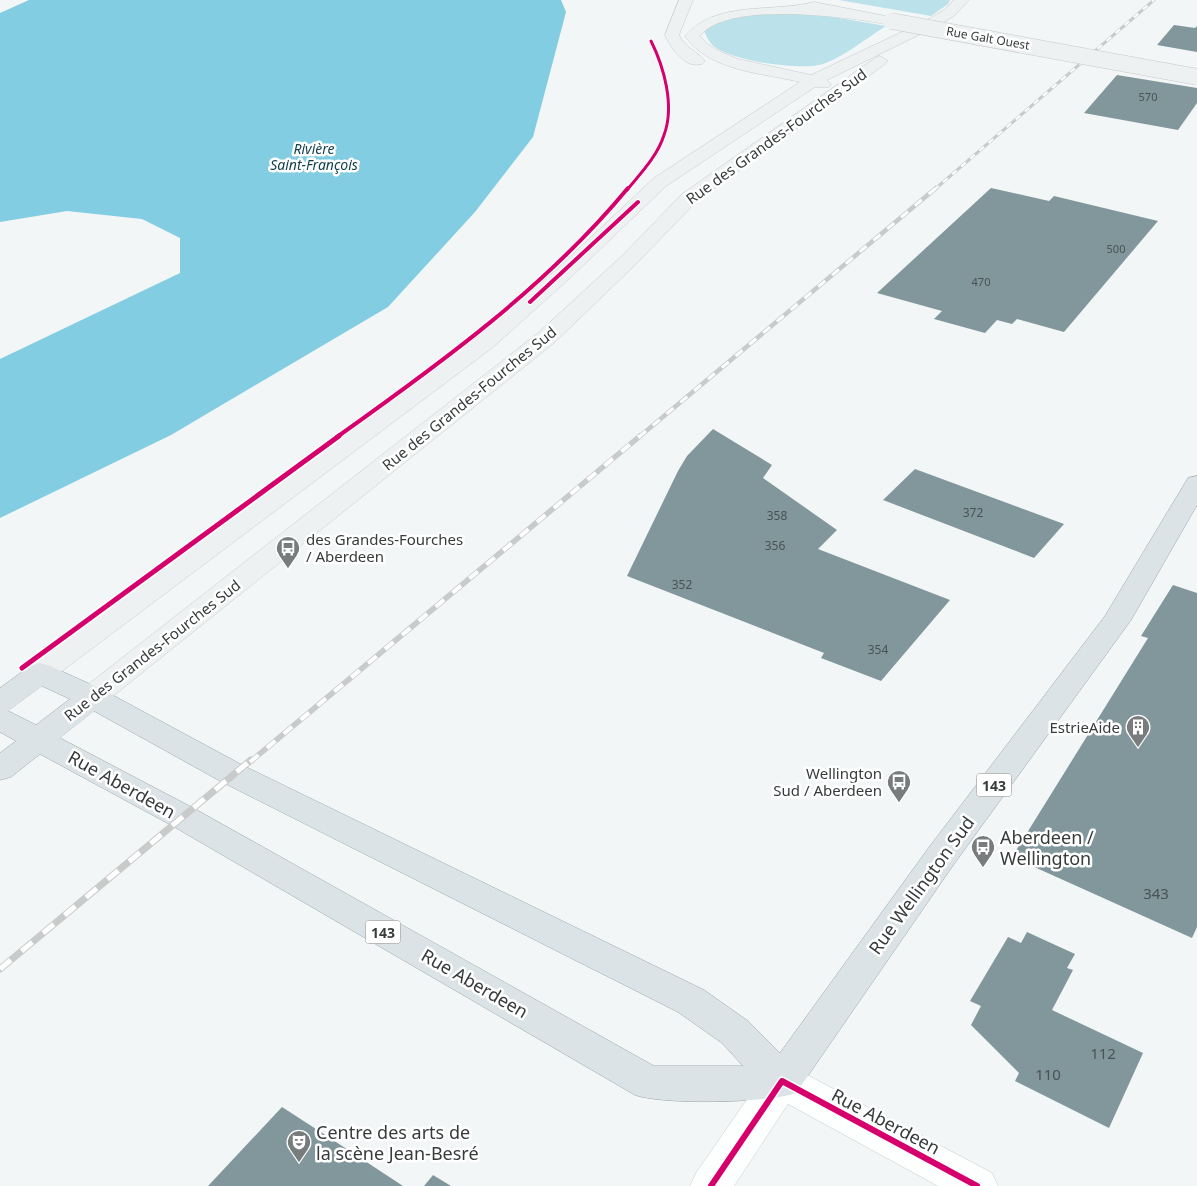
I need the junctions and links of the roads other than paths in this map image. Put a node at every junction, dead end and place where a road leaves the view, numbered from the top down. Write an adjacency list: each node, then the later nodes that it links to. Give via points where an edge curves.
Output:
1 (686, 0): 8 (main road, via 672,35 678,48 687,56 718,68)
2 (778, 0): 5 (main road, Rue Galt Ouest)
3 (813, 0): 5 (main road)
4 (962, 0): 6 (main road, Rue des Grandes-Fourches Sud)
5 (833, 10): 7 (main road, Rue Galt Ouest, bridge); 8 (main road, via 750,9 712,18 694,30 695,42 712,53)
6 (932, 23): 8 (main road, Rue des Grandes-Fourches Sud); 9 (main road, Rue des Grandes-Fourches Sud)
7 (1197, 76)
8 (807, 84): 9 (main road); 11 (main road, Rue des Grandes-Fourches Sud, via 660,182 484,343)
9 (840, 90): 12 (main road, Rue des Grandes-Fourches Sud, via 688,198 629,260 546,338)
10 (1197, 483): 17 (main road, Rue Wellington Sud / 143, via 1117,620 942,855)
11 (40, 673): 12 (main road, Rue Aberdeen); 13 (main road, Rue des Grandes-Fourches Sud)
12 (92, 697): 15 (main road, Rue des Grandes-Fourches Sud); 17 (main road, Rue Aberdeen, via 233,774 691,1001 735,1032)
13 (0, 703)
14 (0, 719): 15 (main road, Rue Aberdeen / 143)
15 (40, 739): 16 (main road, Rue des Grandes-Fourches Sud); 17 (main road, Rue Aberdeen / 143, via 649,1083)
16 (0, 769)
17 (782, 1081): 18 (street, Rue Wellington Sud); 19 (street, Rue Aberdeen)
18 (711, 1186)
19 (977, 1186)

